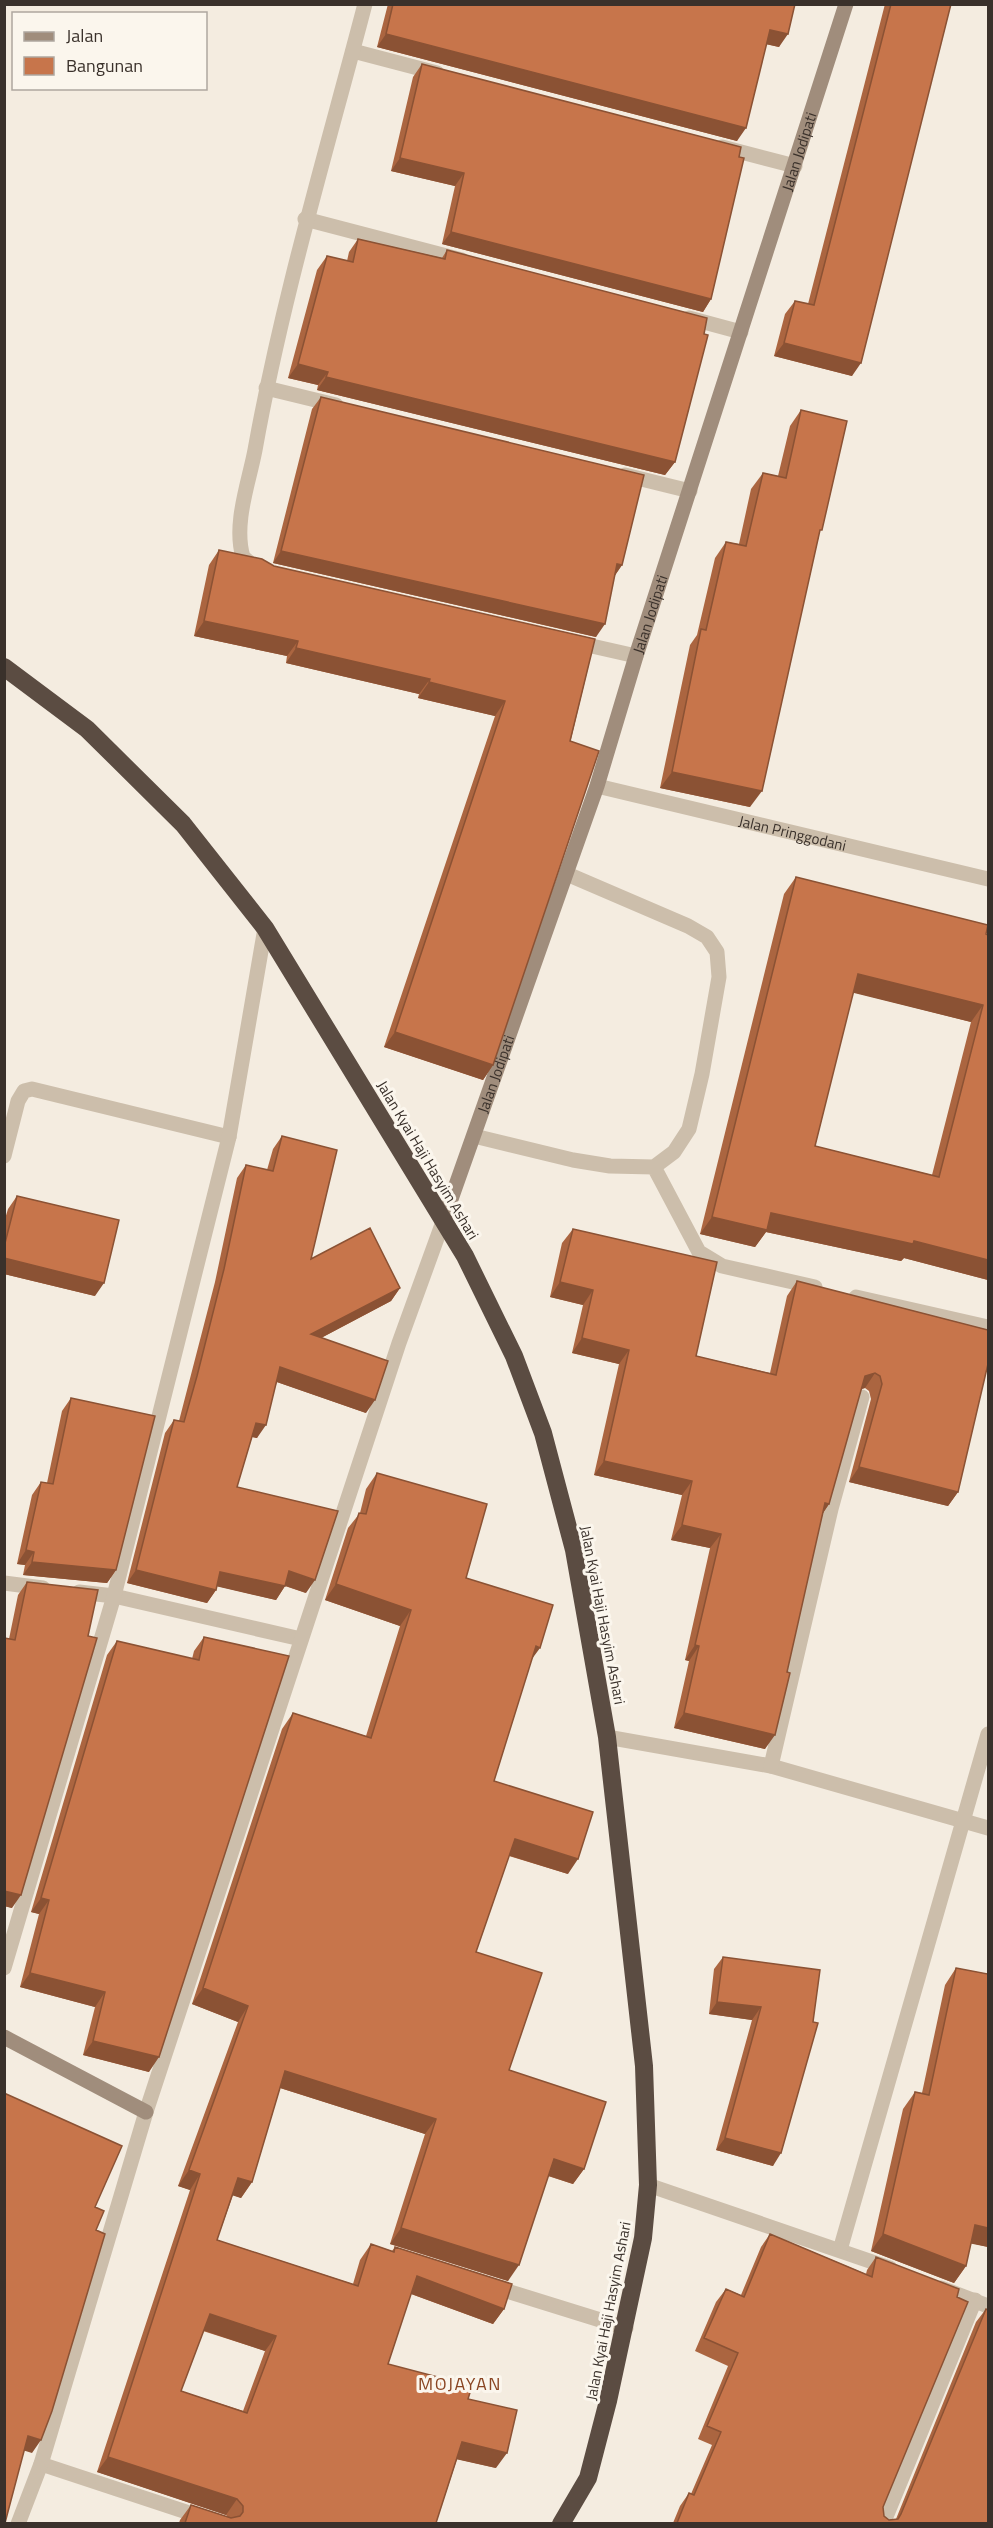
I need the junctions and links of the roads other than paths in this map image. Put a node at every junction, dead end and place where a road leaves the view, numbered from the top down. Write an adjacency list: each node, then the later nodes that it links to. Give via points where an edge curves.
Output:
1 (365, 4): 3 (street)
2 (846, 4): 6 (street, Jalan Jodipati)
3 (353, 51): 4 (street); 7 (street)
4 (457, 78)
5 (712, 144): 6 (street)
6 (795, 165): 10 (street, Jalan Jodipati)
7 (305, 219): 8 (street); 11 (street)
8 (477, 264)
9 (672, 314): 10 (street)
10 (741, 332): 14 (street, Jalan Jodipati)
11 (266, 388): 12 (street); 15 (street, via 240,548 249,563)
12 (346, 407)
13 (610, 471): 14 (street)
14 (690, 491): 17 (street, Jalan Jodipati)
15 (266, 572)
16 (555, 638): 17 (street)
17 (636, 656): 19 (street, Jalan Jodipati)
18 (4, 667): 22 (highway, Jalan Kyai Haji Hasyim Ashari, via 87,729 183,824)
19 (597, 786): 20 (street, Jalan Jodipati); 21 (street, Jalan Pringgodani)
20 (567, 874): 23 (street, Jalan Jodipati); 26 (street, via 688,926 707,937 717,952 719,977 689,1129 674,1152)
21 (988, 879)
22 (265, 928): 24 (street); 27 (highway, Jalan Kyai Haji Hasyim Ashari)
23 (474, 1136): 26 (street, via 573,1160); 27 (street, Jalan Jodipati)
24 (229, 1137): 25 (street, via 32,1089 24,1091 18,1101); 31 (street)
25 (4, 1156)
26 (654, 1167): 28 (street, via 699,1252 722,1266)
27 (444, 1219): 32 (street); 34 (highway, Jalan Kyai Haji Hasyim Ashari, via 514,1356 543,1433 574,1550)
28 (988, 1327)
29 (862, 1397): 35 (street, via 831,1509)
30 (4, 1583): 31 (street)
31 (114, 1596): 32 (street); 38 (street)
32 (301, 1639): 40 (street)
33 (988, 1734): 36 (street)
34 (607, 1737): 35 (street); 41 (highway, Jalan Kyai Haji Hasyim Ashari, via 644,2066)
35 (771, 1766): 36 (street)
36 (965, 1822): 37 (street); 42 (street)
37 (988, 1828)
38 (4, 1968)
39 (4, 2037): 40 (street)
40 (147, 2112): 48 (street)
41 (648, 2185): 42 (street); 47 (highway, Jalan Kyai Haji Hasyim Ashari, via 643,2238)
42 (840, 2250): 43 (street)
43 (903, 2273)
44 (923, 2281): 46 (street)
45 (477, 2282): 47 (street)
46 (982, 2303): 52 (street)
47 (626, 2328): 51 (highway, Jalan Kyai Haji Hasyim Ashari, via 588,2478)
48 (41, 2464): 49 (street); 50 (street)
49 (18, 2523)
50 (223, 2523)
51 (561, 2523)
52 (883, 2523)

